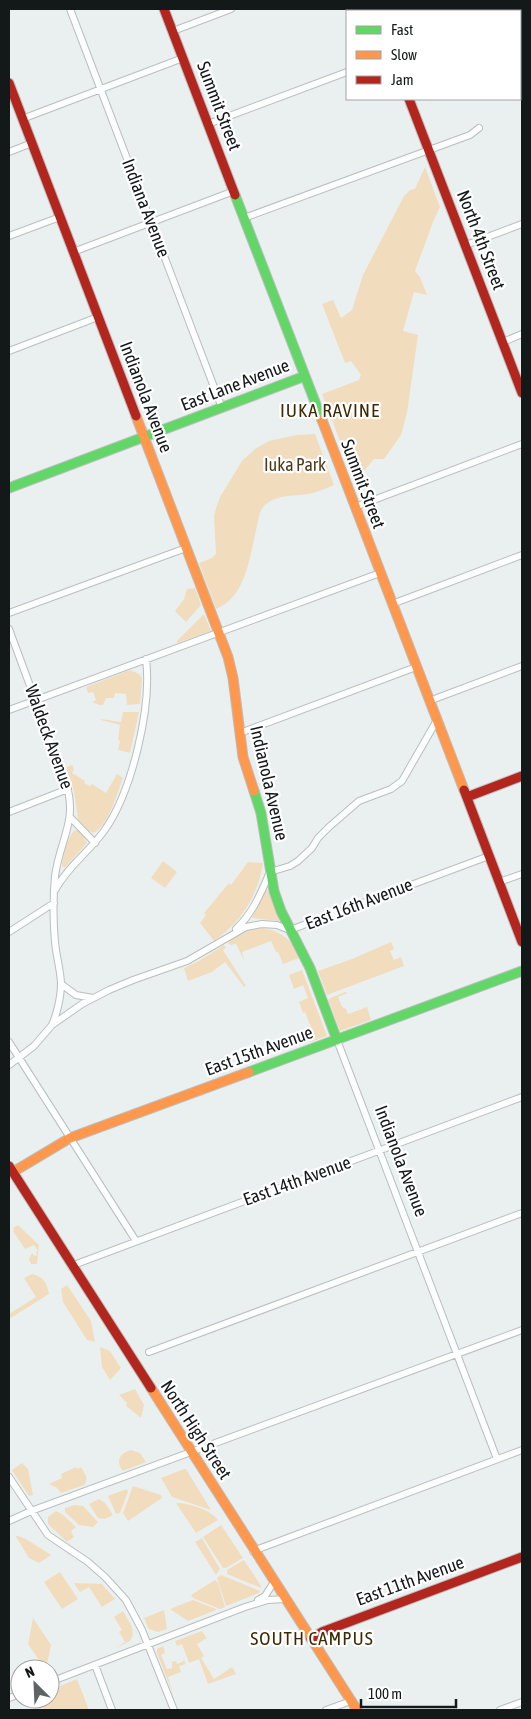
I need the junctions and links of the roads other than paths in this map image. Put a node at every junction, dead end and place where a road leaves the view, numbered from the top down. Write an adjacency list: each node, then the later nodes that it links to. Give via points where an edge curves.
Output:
1 (70, 9): 8 (street, Indiana Avenue)
2 (164, 9): 4 (street, Summit Street)
3 (231, 9): 4 (street)
4 (173, 31): 5 (street, Summit Street)
5 (183, 58): 8 (street); 11 (street, Summit Street)
6 (346, 72): 11 (street)
7 (9, 83): 10 (street, Indianola Avenue)
8 (101, 89): 10 (street); 19 (street, Indiana Avenue)
9 (409, 100): 14 (street, North 4th Street)
10 (22, 119): 13 (street, Indianola Avenue)
11 (208, 124): 16 (street, Summit Street)
12 (480, 128): 14 (street, via 470,135)
13 (32, 143): 15 (street); 17 (street, Indianola Avenue)
14 (428, 150): 18 (street); 22 (street, North 4th Street)
15 (9, 152)
16 (234, 192): 18 (street, Summit Street); 19 (street)
17 (60, 217): 21 (street); 23 (street, Indianola Avenue)
18 (244, 218): 28 (street, Summit Street)
19 (152, 223): 23 (street); 30 (street, Indiana Avenue)
20 (522, 224): 22 (street)
21 (9, 236)
22 (466, 246): 26 (street, North 4th Street)
23 (73, 252): 24 (street, Indianola Avenue)
24 (98, 317): 27 (street); 31 (street, Indianola Avenue)
25 (522, 334): 26 (street)
26 (503, 342): 29 (street, North 4th Street)
27 (9, 351)
28 (305, 376): 30 (street, East Lane Avenue); 34 (street, Summit Street)
29 (522, 393)
30 (222, 408): 31 (street, East Lane Avenue)
31 (144, 438): 33 (street, East Lane Avenue); 35 (street, Indianola Avenue)
32 (522, 444): 34 (street)
33 (9, 488)
34 (354, 507): 37 (street, Summit Street)
35 (186, 548): 39 (street); 41 (street, Indianola Avenue)
36 (522, 555): 38 (street)
37 (380, 573): 38 (street, Summit Street); 41 (street)
38 (392, 604): 44 (street, Summit Street)
39 (9, 613)
40 (9, 629): 45 (street, Waldeck Avenue)
41 (219, 632): 42 (street); 49 (street, Indianola Avenue, via 233,678)
42 (146, 659): 45 (street); 55 (street, via 146,698 128,780 114,814)
43 (522, 666): 46 (street)
44 (416, 667): 46 (street, Summit Street); 49 (street)
45 (36, 700): 47 (street); 51 (street, Waldeck Avenue)
46 (430, 701): 48 (street, Summit Street)
47 (9, 710)
48 (437, 720): 52 (street, Summit Street); 57 (street, via 402,781 359,801 328,827 298,861)
49 (240, 733): 57 (street, Indianola Avenue, via 243,757 261,813)
50 (522, 776): 52 (street)
51 (68, 790): 53 (street); 54 (street, Waldeck Avenue)
52 (467, 797): 56 (street, Summit Street)
53 (9, 812)
54 (71, 818): 55 (street); 60 (street, Waldeck Avenue, via 59,857)
55 (95, 843): 60 (street, via 71,866)
56 (489, 856): 59 (street, Summit Street); 62 (street, East 16th Avenue)
57 (270, 872): 62 (street, Indianola Avenue); 64 (street, via 247,919)
58 (522, 874): 59 (street)
59 (499, 882): 65 (street, Summit Street)
60 (54, 892): 61 (street, Waldeck Avenue)
61 (54, 903): 63 (street); 67 (street, Waldeck Avenue)
62 (290, 930): 64 (street, East 16th Avenue, via 262,924); 70 (street, Indianola Avenue, via 310,968)
63 (9, 932)
64 (232, 934): 68 (street, East 16th Avenue, via 187,961)
65 (522, 942)
66 (522, 971): 70 (street, East 15th Avenue)
67 (61, 984): 68 (street, via 76,995); 69 (street, Waldeck Avenue)
68 (93, 998): 69 (street, East 16th Avenue)
69 (52, 1025): 72 (street, East 16th Avenue)
70 (337, 1040): 75 (street, East 15th Avenue); 76 (street, Indianola Avenue)
71 (9, 1042): 72 (street)
72 (19, 1058): 73 (street, East 16th Avenue); 75 (street)
73 (9, 1065)
74 (522, 1098): 76 (street, East 14th Avenue)
75 (70, 1138): 77 (street, East 15th Avenue); 79 (street)
76 (379, 1151): 79 (street, East 14th Avenue); 80 (street, Indianola Avenue)
77 (11, 1169): 81 (street, North High Street)
78 (522, 1213): 80 (street)
79 (136, 1241): 81 (street, East 14th Avenue)
80 (418, 1252): 83 (street); 84 (street, Indianola Avenue)
81 (71, 1266): 86 (street, North High Street)
82 (522, 1330): 84 (street)
83 (149, 1352)
84 (457, 1354): 86 (street); 87 (street, Indianola Avenue)
85 (522, 1450): 87 (street)
86 (191, 1453): 89 (street); 91 (street, North High Street)
87 (497, 1459): 91 (street)
88 (9, 1476): 89 (street)
89 (31, 1511): 90 (street); 97 (street, via 48,1535 88,1562 114,1586 134,1612)
90 (9, 1521)
91 (254, 1551): 93 (street, North High Street)
92 (522, 1557): 96 (street, East 11th Avenue, via 322,1632)
93 (274, 1582): 94 (street, North High Street); 95 (street, via 265,1596)
94 (285, 1599): 95 (street); 96 (street, North High Street)
95 (246, 1606): 97 (street)
96 (311, 1639): 100 (street, North High Street)
97 (148, 1644): 98 (street); 103 (street)
98 (95, 1665): 99 (street); 102 (street)
99 (60, 1678)
100 (351, 1700): 104 (street); 105 (street, North High Street)
101 (522, 1702): 106 (street)
102 (112, 1710)
103 (174, 1710)
104 (326, 1710)
105 (357, 1710)
106 (500, 1710)

